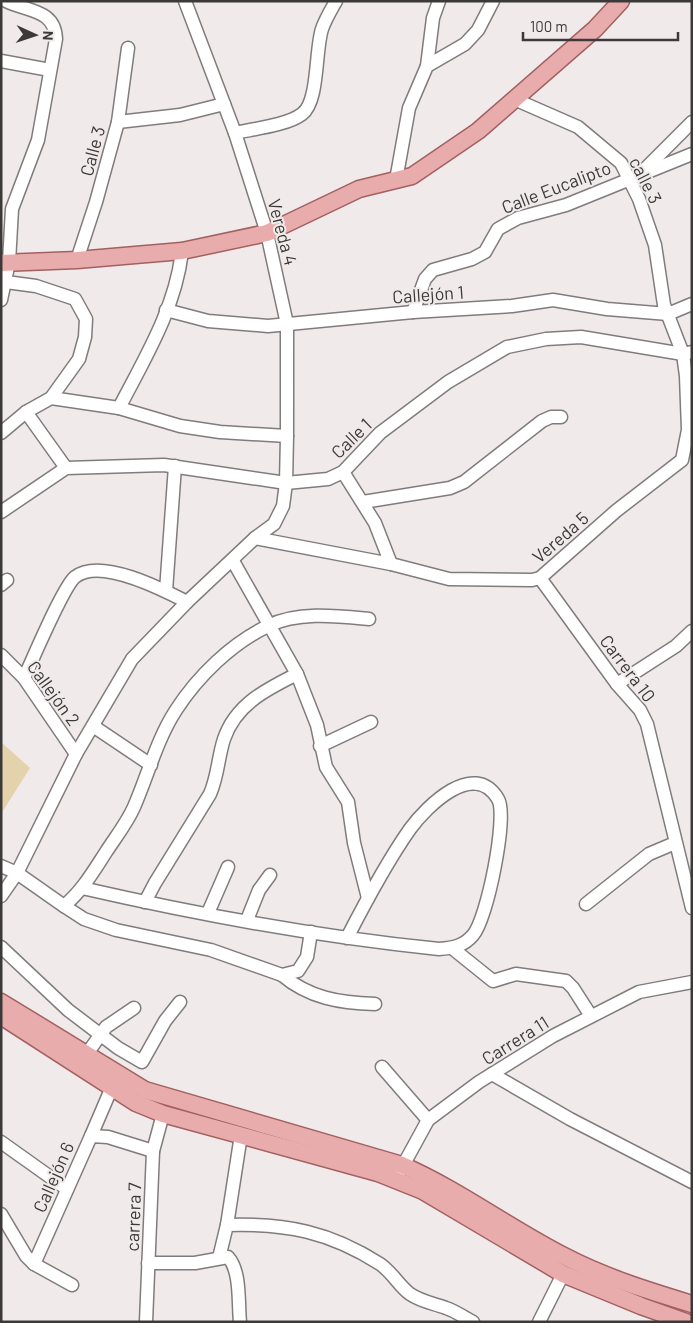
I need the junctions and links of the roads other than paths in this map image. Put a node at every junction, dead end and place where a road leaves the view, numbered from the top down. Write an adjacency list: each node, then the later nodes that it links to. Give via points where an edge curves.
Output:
1 (6, 1): 10 (street, via 45,15 52,21 56,39)
2 (186, 1): 12 (street, Vereda 4)
3 (336, 1): 15 (street, via 322,28 313,94 303,114)
4 (439, 1): 9 (street, via 433,18)
5 (493, 1): 9 (street, via 478,30 465,44)
6 (621, 1): 11 (main road, via 595,29)
7 (128, 48): 13 (street, Calle 3)
8 (1, 61): 10 (street)
9 (428, 66): 19 (street, via 409,108)
10 (50, 70): 21 (street, via 38,140)
11 (514, 100): 18 (street, calle 3, via 578,127 621,163); 19 (main road, via 478,131 412,176)
12 (224, 104): 13 (street, via 180,115); 15 (street, Vereda 4)
13 (118, 122): 24 (street, Calle 3)
14 (692, 122): 17 (street)
15 (235, 133): 22 (street, Vereda 4)
16 (692, 154): 17 (street, Calle Eucalipto)
17 (642, 173): 18 (street, Calle Eucalipto)
18 (628, 178): 30 (street, calle 3, via 655,244); 31 (street, Calle Eucalipto, via 566,204 518,218 498,229 485,252 433,270 425,279)
19 (396, 180): 22 (main road, via 359,189)
20 (1, 199): 21 (street)
21 (12, 209): 25 (street)
22 (267, 233): 23 (main road); 32 (street, Vereda 4)
23 (182, 251): 24 (main road); 29 (street, via 175,290)
24 (77, 260): 25 (main road)
25 (5, 262): 26 (street)
26 (6, 282): 27 (street); 34 (street, via 36,286 75,299 86,319 79,359)
27 (1, 300)
28 (692, 304): 30 (street, Callejón 1)
29 (166, 310): 32 (street, Callejón 1, via 232,325); 35 (street)
30 (666, 310): 31 (street, Callejón 1, via 607,309 553,300); 33 (street, Vereda 5)
31 (413, 312): 32 (street, Callejón 1)
32 (287, 324): 40 (street, Vereda 4)
33 (688, 353): 38 (street, Vereda 5); 44 (street, Calle 1, via 581,337 546,339 507,347 448,382 380,433)
34 (51, 398): 35 (street); 36 (street)
35 (120, 408): 40 (street, via 180,426)
36 (26, 412): 39 (street); 43 (street)
37 (561, 417): 46 (street, via 542,421 458,485)
38 (690, 430): 41 (street, Vereda 5)
39 (1, 433)
40 (287, 436): 45 (street, Vereda 4)
41 (687, 460): 51 (street, Vereda 5, via 616,511)
42 (175, 466): 43 (street, Calle 1); 45 (street, Calle 1); 52 (street)
43 (66, 468): 47 (street)
44 (343, 472): 45 (street, Calle 1, via 328,479); 46 (street)
45 (286, 483): 48 (street, Vereda 4, via 283,506 274,524)
46 (363, 502): 50 (street)
47 (1, 512)
48 (255, 538): 49 (street, Vereda 4); 50 (street, Vereda 5)
49 (233, 561): 53 (street, Vereda 4); 55 (street)
50 (391, 564): 51 (street, Vereda 5, via 449,578)
51 (540, 578): 60 (street, Carrera 10)
52 (166, 591): 53 (street); 59 (street, via 105,571 87,572 74,578)
53 (187, 602): 62 (street, Vereda 4, via 132,659)
54 (370, 619): 55 (street, via 326,616)
55 (268, 625): 58 (street); 65 (street, via 231,650 201,677 176,710)
56 (692, 631): 60 (street, via 676,646)
57 (1, 655): 59 (street, Callejón 2)
58 (297, 674): 63 (street, via 317,725); 74 (street, via 249,701 234,718 224,739 217,779 210,794)
59 (24, 678): 64 (street, Callejón 2)
60 (617, 684): 66 (street, Carrera 10, via 640,710 647,724)
61 (371, 722): 63 (street)
62 (93, 726): 64 (street, Vereda 4); 65 (street)
63 (320, 746): 73 (street, via 326,767 348,802)
64 (76, 754): 69 (street, Vereda 4)
65 (151, 766): 71 (street, via 133,810)
66 (675, 843): 75 (street, via 649,854); 77 (street, Carrera 10)
67 (1, 866): 69 (street)
68 (228, 867): 78 (street)
69 (17, 872): 72 (street, Vereda 4); 76 (street)
70 (270, 875): 79 (street, via 259,890)
71 (82, 888): 74 (street); 76 (street)
72 (1, 896)
73 (368, 898): 81 (street); 83 (street, via 411,828 441,798 467,783 486,786 501,809 493,878 475,934 464,944)
74 (145, 902): 78 (street)
75 (586, 904)
76 (64, 906): 84 (street, via 84,919 116,930 211,950)
77 (692, 908)
78 (208, 913): 79 (street)
79 (247, 920): 80 (street)
80 (311, 932): 81 (street); 84 (street, via 307,957 298,971)
81 (347, 938): 83 (street)
82 (1, 947): 92 (street, via 68,1010)
83 (452, 948): 91 (street, via 493,981 516,974 566,981)
84 (282, 975): 88 (street, via 297,988 337,1002)
85 (692, 982): 91 (street, Carrera 11, via 639,992)
86 (1, 1002): 93 (main road)
87 (180, 1002): 94 (street, via 165,1021)
88 (375, 1004)
89 (134, 1008): 92 (street)
90 (1, 1016): 98 (main road)
91 (591, 1016): 96 (street, Carrera 11)
92 (100, 1034): 93 (street); 94 (street)
93 (86, 1055): 97 (main road)
94 (142, 1062): 97 (street)
95 (382, 1067): 100 (street)
96 (492, 1074): 100 (street, Carrera 11); 106 (street, via 570,1119)
97 (129, 1081): 105 (main road, via 144,1090)
98 (112, 1087): 99 (main road, via 136,1103); 101 (street)
99 (163, 1114): 102 (main road); 104 (street, carrera 7)
100 (428, 1120): 105 (street, Carrera 11)
101 (91, 1136): 104 (street, Callejón 6, via 108,1137); 107 (street, Callejón 6)
102 (241, 1136): 105 (main road, via 378,1172); 109 (street)
103 (1, 1142): 107 (street)
104 (153, 1151): 111 (street, carrera 7)
105 (399, 1173): 113 (main road, via 423,1191); 115 (main road, via 430,1178 565,1257)
106 (692, 1182)
107 (67, 1189): 112 (street, Callejón 6)
108 (1, 1214): 112 (street)
109 (228, 1225): 110 (street); 118 (street, via 281,1225 324,1237 382,1265 409,1293 424,1302 446,1308)
110 (219, 1258): 111 (street, via 195,1263); 117 (street, via 228,1258 234,1263)
111 (148, 1263): 116 (street, carrera 7)
112 (34, 1264): 114 (street)
113 (563, 1274): 119 (street); 120 (main road)
114 (72, 1285)
115 (692, 1304)
116 (146, 1322)
117 (240, 1322)
118 (473, 1322)
119 (539, 1322)
120 (686, 1322)

